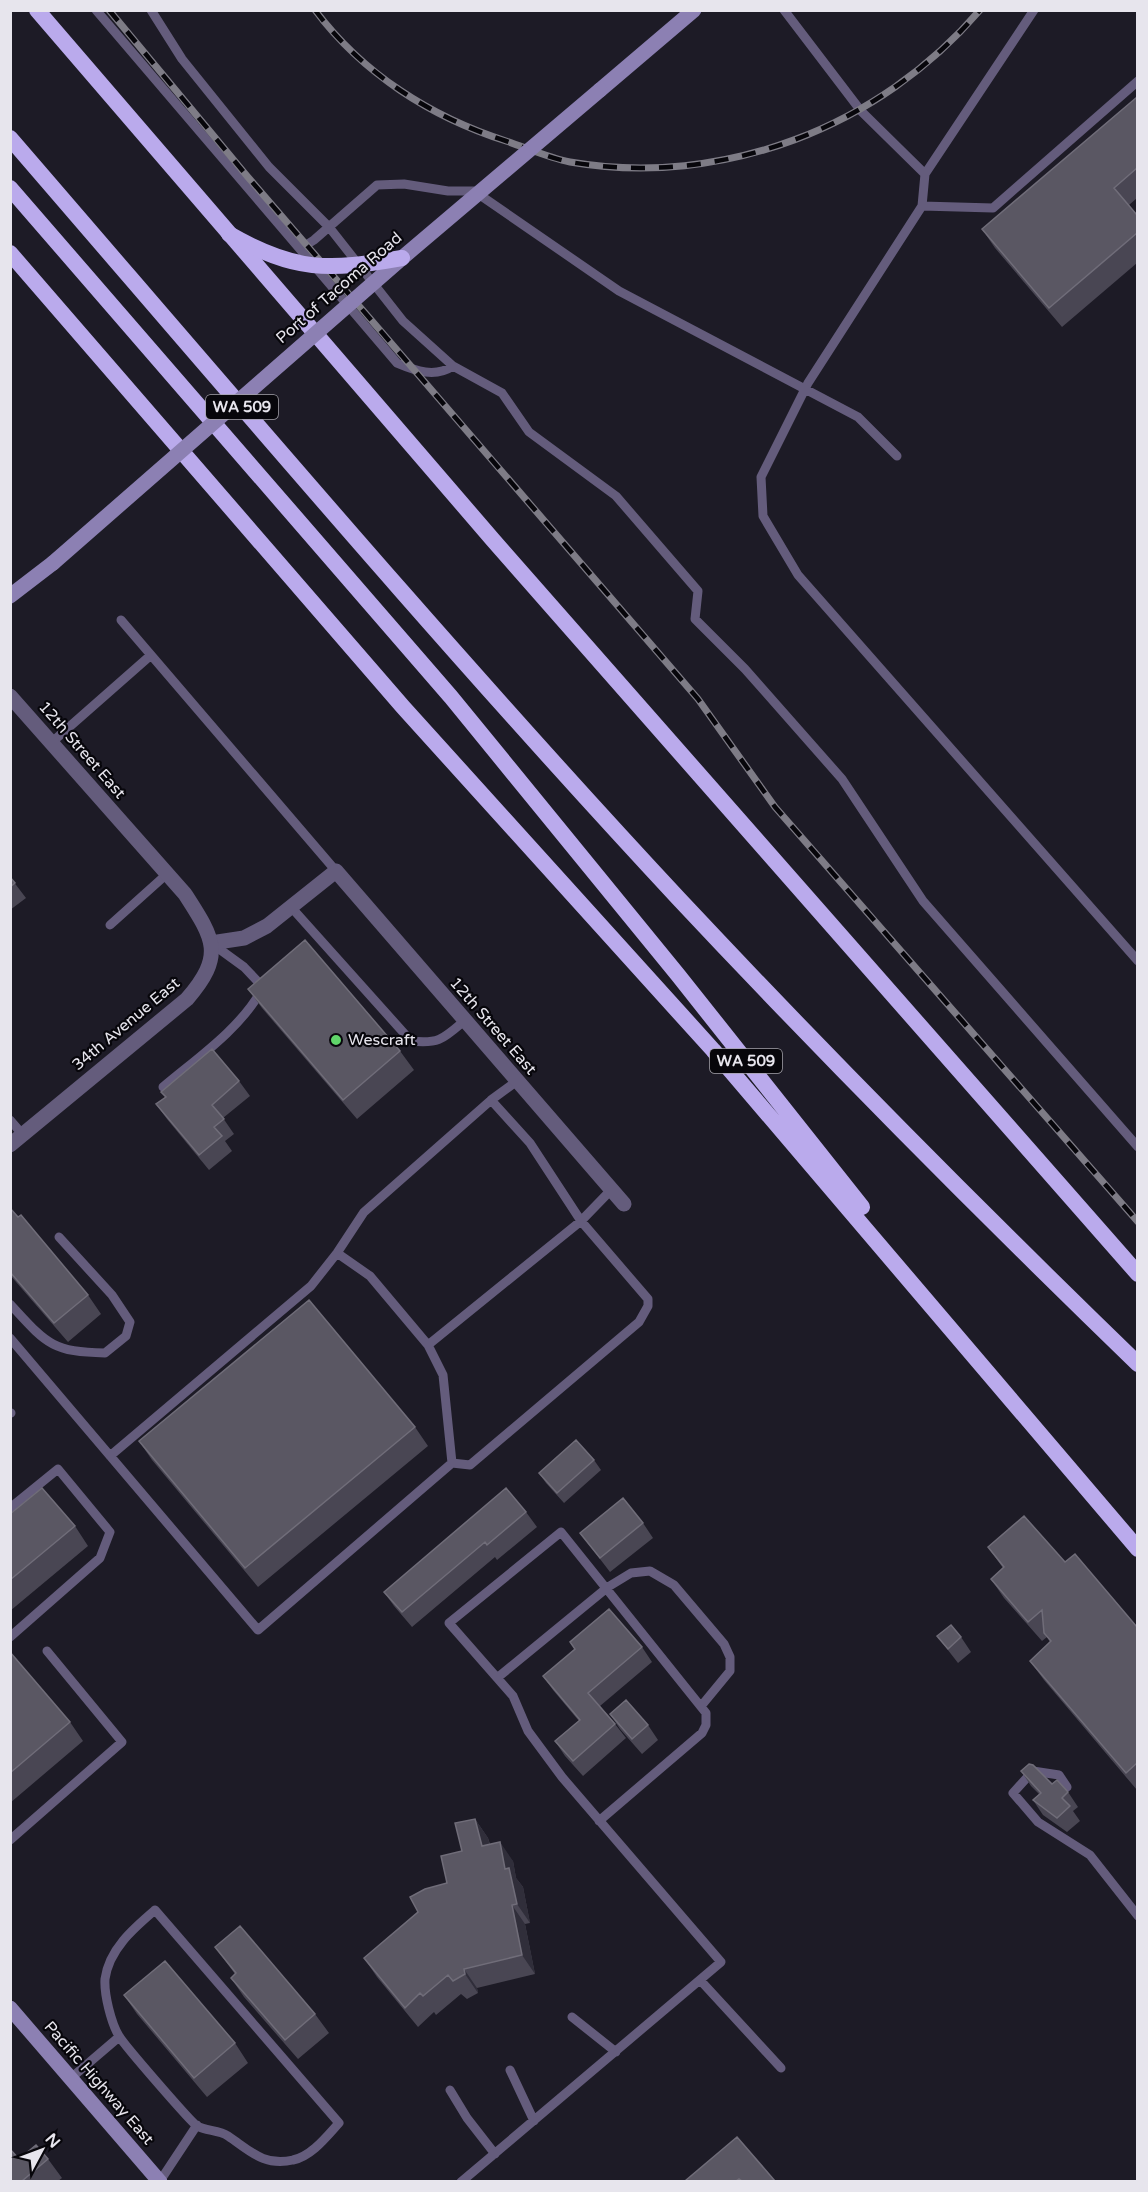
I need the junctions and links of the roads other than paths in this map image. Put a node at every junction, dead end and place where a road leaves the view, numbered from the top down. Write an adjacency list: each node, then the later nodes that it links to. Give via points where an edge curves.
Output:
1 (37, 10): 13 (highway)
2 (96, 10): 14 (lane)
3 (151, 10): 12 (lane, via 182,59 269,167)
4 (693, 10): 16 (main road, Port of Tacoma Road, bridge)
5 (784, 10): 9 (lane, via 861,111)
6 (1034, 10): 9 (lane)
7 (1137, 81): 11 (lane, via 993,208)
8 (10, 138): 53 (highway, WA 509, via 467,665 680,899 938,1169)
9 (925, 174): 11 (lane)
10 (10, 188): 54 (highway, WA 509, via 451,697 678,975)
11 (922, 206): 19 (lane)
12 (329, 227): 14 (lane); 18 (lane, via 403,321); 19 (lane, via 377,185 474,191 619,291)
13 (229, 234): 16 (highway, bridge, via 284,261 312,266 357,266); 17 (highway, bridge)
14 (300, 249): 18 (lane, via 397,363 416,371 434,372 444,372)
15 (10, 253): 54 (highway, via 404,707 713,1050)
16 (402, 258): 17 (main road, Port of Tacoma Road, bridge)
17 (315, 333): 21 (main road, Port of Tacoma Road, bridge, via 53,563); 49 (highway)
18 (453, 366): 43 (lane, via 502,393 529,432 616,496 698,591 695,619 842,779 923,901)
19 (805, 389): 20 (lane, via 858,417); 33 (lane, via 761,477 763,516 798,574)
20 (897, 456)
21 (10, 596)
22 (121, 620): 23 (lane)
23 (151, 655): 25 (lane); 26 (lane)
24 (10, 696): 25 (street, 12th Street East)
25 (51, 743): 27 (street, 12th Street East)
26 (336, 871): 28 (street); 36 (street, 12th Street East)
27 (168, 873): 29 (lane); 31 (street, 12th Street East, via 204,923)
28 (291, 907): 30 (lane); 31 (street, via 244,938)
29 (110, 925)
30 (318, 939): 32 (lane); 36 (lane, via 411,1041 430,1043 443,1039)
31 (211, 943): 35 (lane); 41 (street, 34th Avenue East, via 212,963 186,999)
32 (310, 946)
33 (1137, 961)
34 (271, 980): 35 (lane)
35 (263, 987): 38 (lane, via 236,1022)
36 (464, 1021): 37 (street, 12th Street East)
37 (517, 1081): 39 (lane); 44 (street, 12th Street East)
38 (163, 1087)
39 (491, 1100): 46 (lane, via 530,1143); 48 (lane, via 364,1212)
40 (10, 1120): 41 (lane)
41 (23, 1135): 42 (street, 34th Avenue East)
42 (10, 1145)
43 (1137, 1147)
44 (611, 1190): 45 (street, 12th Street East); 46 (lane)
45 (624, 1204)
46 (581, 1221): 52 (lane); 56 (lane, via 648,1299 648,1306 639,1322 470,1465)
47 (59, 1237): 50 (lane, via 112,1295 130,1322 126,1336 105,1353 71,1352 44,1342)
48 (337, 1253): 52 (lane, via 370,1276); 55 (lane, via 311,1286)
49 (1137, 1274)
50 (10, 1304)
51 (10, 1338): 55 (lane)
52 (428, 1345): 56 (lane, via 443,1375)
53 (1137, 1364)
54 (1037, 1429): 58 (highway, WA 509)
55 (110, 1455): 56 (lane, via 258,1630)
56 (452, 1463)
57 (10, 1508): 60 (lane, via 58,1469 110,1532 100,1558)
58 (1137, 1549)
59 (608, 1587): 62 (lane); 62 (lane, via 561,1532 449,1623); 63 (lane); 63 (lane, via 631,1573 650,1571 662,1576 724,1644 730,1657 730,1671)
60 (10, 1637)
61 (47, 1651): 66 (lane, via 122,1742)
62 (497, 1678): 65 (lane, via 513,1696 528,1731)
63 (702, 1706): 65 (lane, via 706,1719 702,1733)
64 (1067, 1786): 67 (lane, via 1059,1775 1033,1771 1013,1793 1038,1822 1090,1855)
65 (599, 1821): 68 (lane, via 721,1962)
66 (10, 1840)
67 (1137, 1916)
68 (700, 1980): 72 (lane); 73 (lane)
69 (10, 2008): 75 (main road, Pacific Highway East)
70 (572, 2017): 72 (lane)
71 (119, 2037): 75 (lane); 78 (lane); 78 (lane, via 105,1980 112,1958 129,1932 155,1910 339,2123 312,2151 294,2160 277,2161 252,2155 226,2134)
72 (616, 2052): 77 (lane)
73 (781, 2068)
74 (510, 2070): 77 (lane)
75 (71, 2078): 80 (main road, Pacific Highway East)
76 (450, 2090): 79 (lane)
77 (534, 2121): 79 (lane)
78 (197, 2125): 80 (lane)
79 (495, 2154): 81 (lane)
80 (160, 2181)
81 (461, 2181)

